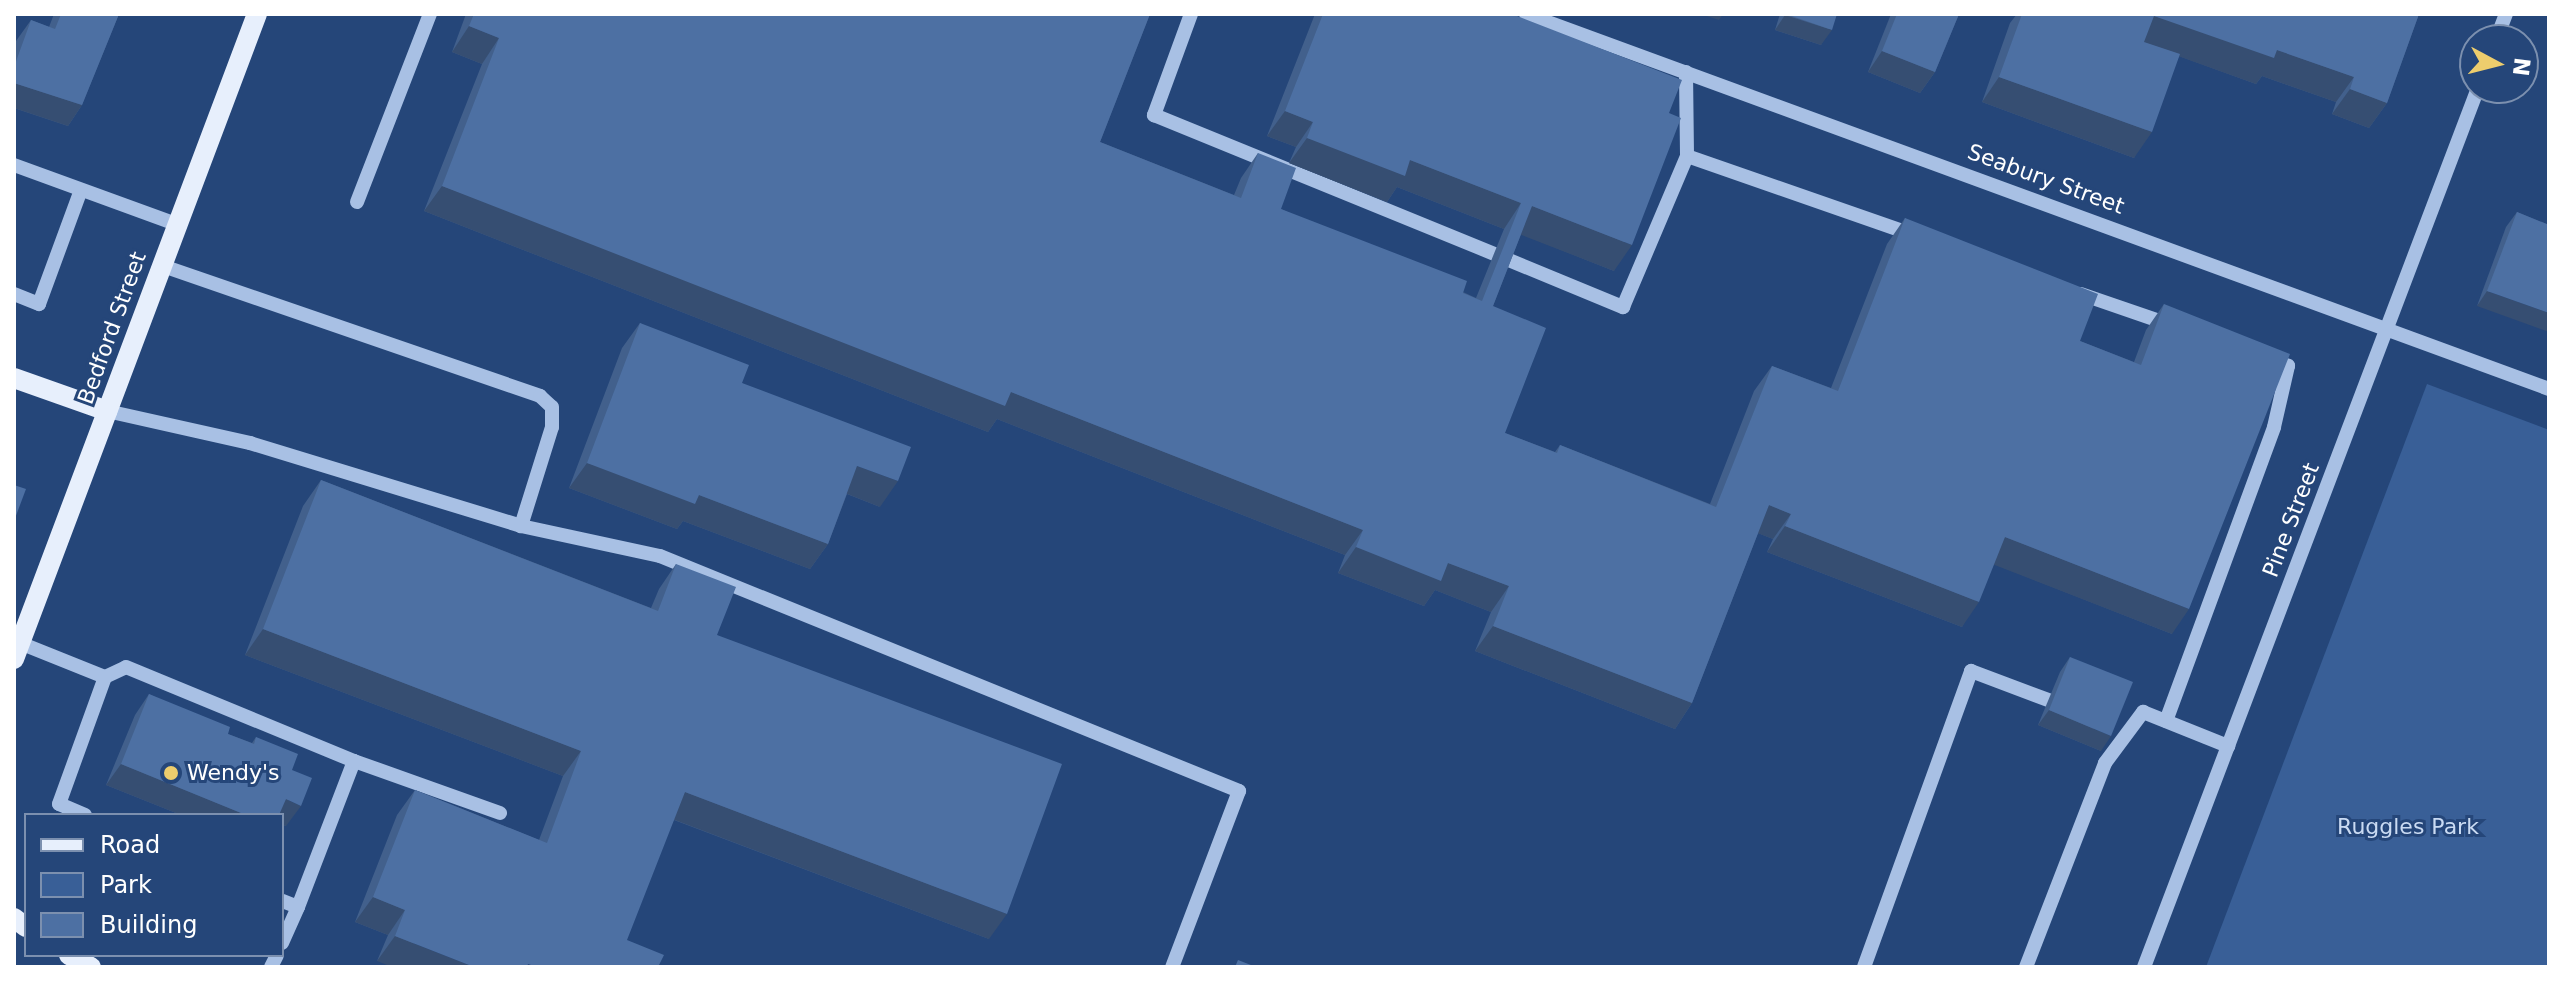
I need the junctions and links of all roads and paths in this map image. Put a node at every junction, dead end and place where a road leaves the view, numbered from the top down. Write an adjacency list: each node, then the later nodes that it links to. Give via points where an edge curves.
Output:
1 (257, 14): 11 (main road, Bedford Street)
2 (430, 14): 10 (street)
3 (1191, 14): 7 (street, via 1154,115 1623,307)
4 (1526, 14): 5 (street, Seabury Street)
5 (1686, 72): 7 (street); 16 (street, Seabury Street)
6 (2472, 104): 16 (street, Pine Street)
7 (1687, 156): 12 (street)
8 (14, 165): 9 (street)
9 (81, 190): 11 (street); 15 (street, via 39,304)
10 (357, 202)
11 (176, 224): 13 (main road, Bedford Street)
12 (1927, 240)
13 (160, 265): 21 (main road, Bedford Street); 22 (street, via 540,396 552,407 552,427)
14 (2063, 287): 17 (street)
15 (14, 294)
16 (2388, 326): 20 (street, Seabury Street); 29 (street, Pine Street)
17 (2183, 329)
18 (2258, 355): 26 (street, via 2288,366 2274,427)
19 (14, 378): 21 (main road)
20 (2549, 389)
21 (107, 411): 22 (street, via 250,443); 23 (main road, Bedford Street)
22 (521, 526): 38 (street, via 660,556 1239,791)
23 (18, 639): 24 (street)
24 (105, 677): 30 (street, via 126,667); 31 (street, via 59,804)
25 (2051, 701): 39 (street, via 1971,671)
26 (2166, 721): 28 (street, via 2143,712); 29 (street)
27 (2113, 723): 28 (street)
28 (2129, 729): 40 (street, via 2105,763)
29 (2228, 746): 41 (street, Pine Street)
30 (354, 761): 32 (street); 34 (street)
31 (80, 813)
32 (500, 813)
33 (284, 902): 34 (street)
34 (298, 907): 35 (street)
35 (284, 938)
36 (73, 957): 37 (main road)
37 (91, 967)
38 (1172, 967)
39 (1864, 967)
40 (2026, 967)
41 (2144, 967)

